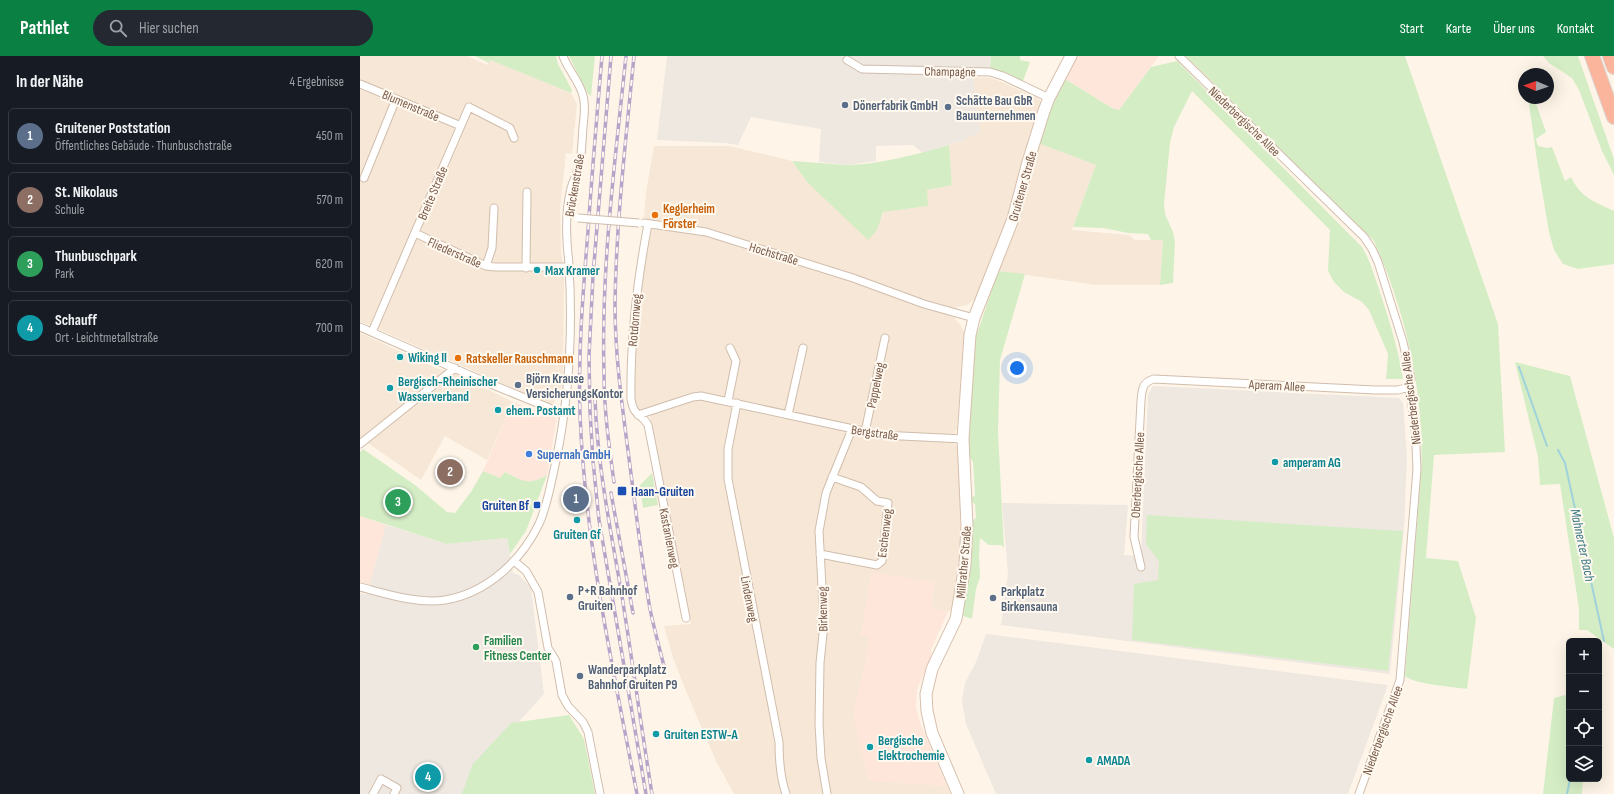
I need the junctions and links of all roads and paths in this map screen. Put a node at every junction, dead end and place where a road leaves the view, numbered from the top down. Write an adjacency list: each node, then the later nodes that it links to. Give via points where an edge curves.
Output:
1 (563, 56): 17 (street, Brückenstraße, via 581,88 584,104 580,162 571,190)
2 (1071, 56): 9 (main road, Gruitener Straße)
3 (1179, 56): 31 (street, Niederbergische Allee, via 1364,237 1378,262 1399,327 1411,379)
4 (1592, 56): 11 (highway)
5 (1610, 56): 7 (highway)
6 (847, 60): 9 (street, Champagne, via 862,69 990,72)
7 (1614, 67)
8 (360, 84): 10 (street, Blumenstraße)
9 (1049, 98): 23 (main road, Gruitener Straße, via 1008,234)
10 (396, 99): 12 (street, Blumenstraße); 14 (street)
11 (1614, 117)
12 (461, 126): 13 (street, Breite Straße, via 469,107 510,128); 19 (street, Breite Straße)
13 (514, 138)
14 (364, 178)
15 (527, 192): 22 (street)
16 (494, 208): 20 (street, via 492,248)
17 (568, 217): 18 (street, Hochstraße, bridge); 21 (street, Brückenstraße, via 566,241)
18 (643, 223): 23 (street, Hochstraße, via 694,230 727,238 853,278 924,304); 35 (street, Rotdornweg, via 632,336 631,399 633,409)
19 (414, 234): 20 (street, Fliederstraße); 25 (street, Breite Straße)
20 (486, 266): 22 (street, Fliederstraße)
21 (569, 267): 22 (street, Fliederstraße); 34 (street, Brückenstraße, via 569,362)
22 (526, 268)
23 (974, 318): 39 (main road, Millrather Straße, via 968,348)
24 (360, 326): 25 (street)
25 (372, 332): 29 (street)
26 (885, 338): 38 (street, Pappelweg)
27 (730, 348): 32 (street, via 736,361)
28 (803, 348): 36 (street)
29 (455, 368): 34 (street); 40 (street)
30 (1145, 383): 31 (street, Aperam Allee, via 1154,379 1375,390 1398,390); 44 (street, Oberbergische Allee, via 1142,387 1134,537)
31 (1409, 387): 53 (street, Niederbergische Allee, via 1416,424 1417,469 1400,680)
32 (728, 401): 33 (street, Bergstraße); 35 (street, Bergstraße, via 693,397)
33 (736, 403): 36 (street, Bergstraße); 50 (street, Lindenweg, via 728,449 728,479 779,742 779,765)
34 (564, 414): 43 (street, Brückenstraße, via 550,495 539,524)
35 (638, 415): 46 (street, Kastanienweg, via 648,425)
36 (788, 415): 37 (street, Bergstraße)
37 (852, 429): 38 (street, Bergstraße); 41 (street, Birkenweg)
38 (865, 432): 39 (street, Bergstraße)
39 (963, 440): 52 (main road, Millrather Straße, via 966,540 962,587 956,619 932,668 926,694 932,733)
40 (360, 444)
41 (832, 477): 42 (street, Birkenweg, via 822,509 819,531); 42 (street, Eschenweg, via 862,487 877,501 888,503 882,561 877,565)
42 (820, 554): 51 (street, Birkenweg, via 824,624 820,663 819,724)
43 (514, 561): 45 (street, Brückenstraße, via 489,582 468,593 444,600 395,596); 49 (street, via 526,571 538,592 548,648 556,661 562,695 586,727)
44 (1141, 567)
45 (360, 587)
46 (686, 618)
47 (373, 794): 48 (street, via 381,779 397,788)
48 (394, 794)
49 (600, 794)
50 (786, 794)
51 (827, 794)
52 (958, 794)
53 (1359, 794)

